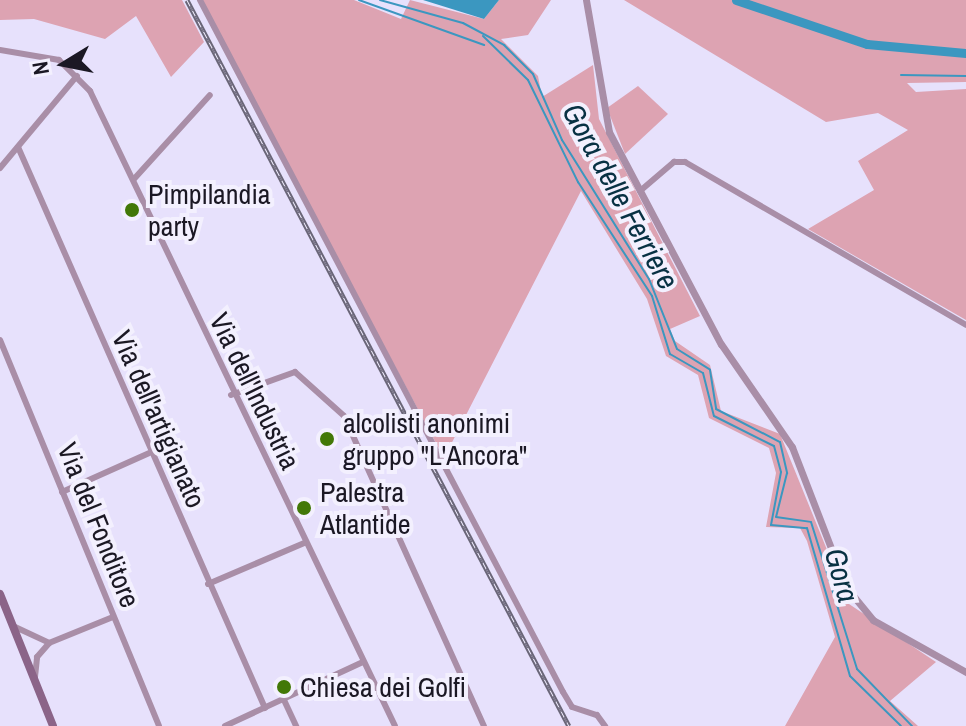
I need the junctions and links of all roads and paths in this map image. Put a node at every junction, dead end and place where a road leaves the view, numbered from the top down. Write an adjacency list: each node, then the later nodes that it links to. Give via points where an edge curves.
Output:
1 (200, 0): 35 (street, via 563,692 572,707 597,715)
2 (586, 0): 9 (street, via 606,125)
3 (0, 50): 4 (street, via 54,58)
4 (77, 76): 6 (street); 8 (street, Via dell'Industria)
5 (210, 95): 8 (street)
6 (18, 147): 7 (street); 13 (street, Via dell'artigianato)
7 (0, 168)
8 (134, 179): 12 (street, Via dell'Industria)
9 (640, 191): 10 (street, via 674,162 685,162); 25 (street, via 725,351 792,447 853,599 873,620)
10 (966, 325)
11 (0, 340): 14 (street, Via del Fonditore)
12 (231, 395): 15 (street, Via dell'Industria); 34 (street, via 295,372 350,424)
13 (149, 453): 14 (street); 16 (street, Via dell'artigianato)
14 (62, 492): 18 (street, Via del Fonditore)
15 (304, 543): 16 (street); 24 (street, Via dell'Industria)
16 (208, 584): 28 (street, Via dell'artigianato)
17 (0, 594): 19 (main road)
18 (113, 617): 21 (street); 30 (street, Via del Fonditore)
19 (13, 626): 20 (street); 23 (main road)
20 (40, 642): 21 (street); 23 (street)
21 (49, 643): 22 (street)
22 (41, 651): 23 (street); 26 (street)
23 (24, 653): 26 (main road)
24 (363, 662): 27 (street); 33 (street, Via dell'Industria)
25 (966, 672)
26 (37, 687): 29 (main road)
27 (284, 700): 28 (street); 32 (street)
28 (265, 708): 31 (street)
29 (53, 726)
30 (159, 726)
31 (225, 726)
32 (296, 726)
33 (395, 726)
34 (484, 726)
35 (605, 726)

